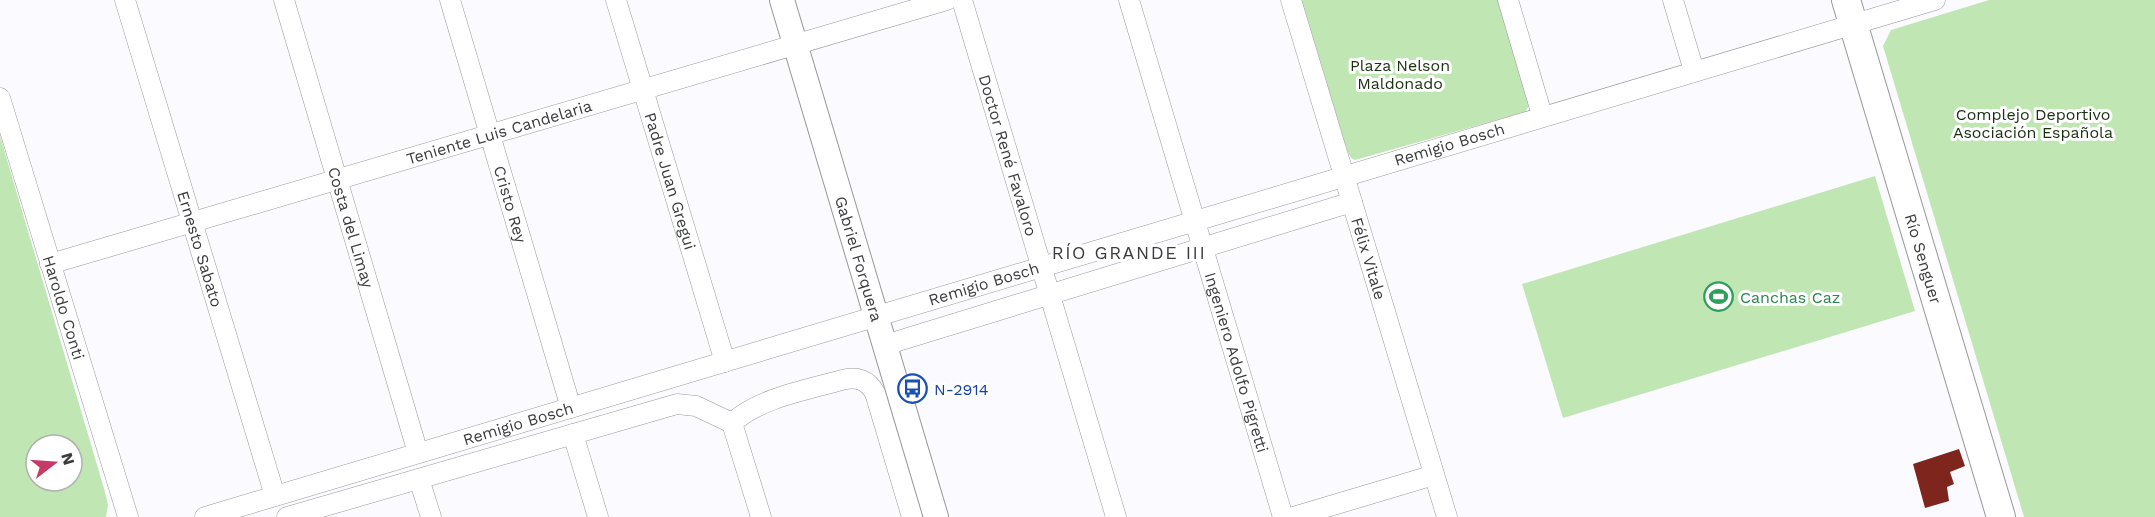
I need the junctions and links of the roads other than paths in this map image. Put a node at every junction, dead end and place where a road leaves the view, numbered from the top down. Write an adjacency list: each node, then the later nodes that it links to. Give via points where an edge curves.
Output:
1 (124, 0): 24 (street, Ernesto Sabato)
2 (284, 0): 21 (street, Costa del Limay)
3 (450, 0): 19 (street, Cristo Rey)
4 (616, 0): 16 (street, Padre Juan Gregui)
5 (782, 0): 14 (street, Gabriel Forquera)
6 (947, 0): 14 (street, Teniente Luis Candelaria)
7 (962, 0): 27 (street, Doctor René Favaloro)
8 (1129, 0): 23 (street, Ingeniero Adolfo Pigretti)
9 (1291, 0): 20 (street, Félix Vitale)
10 (1508, 0): 18 (street)
11 (1673, 0): 15 (street)
12 (1935, 0): 13 (street, Remigio Bosch)
13 (1850, 12): 15 (street, Remigio Bosch); 51 (main road, Río Senguer)
14 (795, 45): 16 (street, Teniente Luis Candelaria); 29 (street, Gabriel Forquera)
15 (1694, 71): 18 (street, Remigio Bosch)
16 (643, 90): 19 (street, Teniente Luis Candelaria); 31 (street, Padre Juan Gregui)
17 (0, 98): 26 (street, Haroldo Conti)
18 (1542, 116): 20 (street, Remigio Bosch)
19 (490, 135): 21 (street, Teniente Luis Candelaria); 32 (street, Cristo Rey)
20 (1343, 174): 22 (street, Félix Vitale); 23 (street, Remigio Bosch)
21 (337, 180): 24 (street, Teniente Luis Candelaria); 35 (street, Costa del Limay)
22 (1352, 202): 25 (street, Remigio Bosch); 36 (street, Félix Vitale)
23 (1194, 219): 25 (street, Ingeniero Adolfo Pigretti); 27 (street, Remigio Bosch)
24 (192, 222): 26 (street, Teniente Luis Candelaria); 38 (street, Ernesto Sabato)
25 (1203, 247): 28 (street, Remigio Bosch); 48 (street, Ingeniero Adolfo Pigretti)
26 (50, 264): 39 (street, Haroldo Conti)
27 (1041, 266): 28 (street, Doctor René Favaloro); 29 (street, Remigio Bosch)
28 (1050, 294): 30 (street, Remigio Bosch); 47 (street, Doctor René Favaloro)
29 (876, 316): 30 (street, Gabriel Forquera); 31 (street, Remigio Bosch)
30 (885, 345): 46 (street, Gabriel Forquera)
31 (725, 362): 32 (street, Remigio Bosch)
32 (571, 408): 35 (street, Remigio Bosch)
33 (732, 423): 34 (street, Remigio Bosch, via 683,404); 44 (street); 45 (street, via 760,405 842,380 856,378 868,383 875,393)
34 (573, 434): 37 (street, Remigio Bosch); 43 (street)
35 (418, 453): 38 (street, Remigio Bosch)
36 (1434, 475): 49 (street); 50 (street, Félix Vitale)
37 (419, 479): 41 (street, Remigio Bosch); 42 (street)
38 (275, 496): 40 (street, Remigio Bosch)
39 (128, 517)
40 (205, 517)
41 (288, 517)
42 (430, 517)
43 (598, 517)
44 (760, 517)
45 (912, 517)
46 (936, 517)
47 (1116, 517)
48 (1283, 517)
49 (1293, 517)
50 (1447, 517)
51 (2001, 517)

